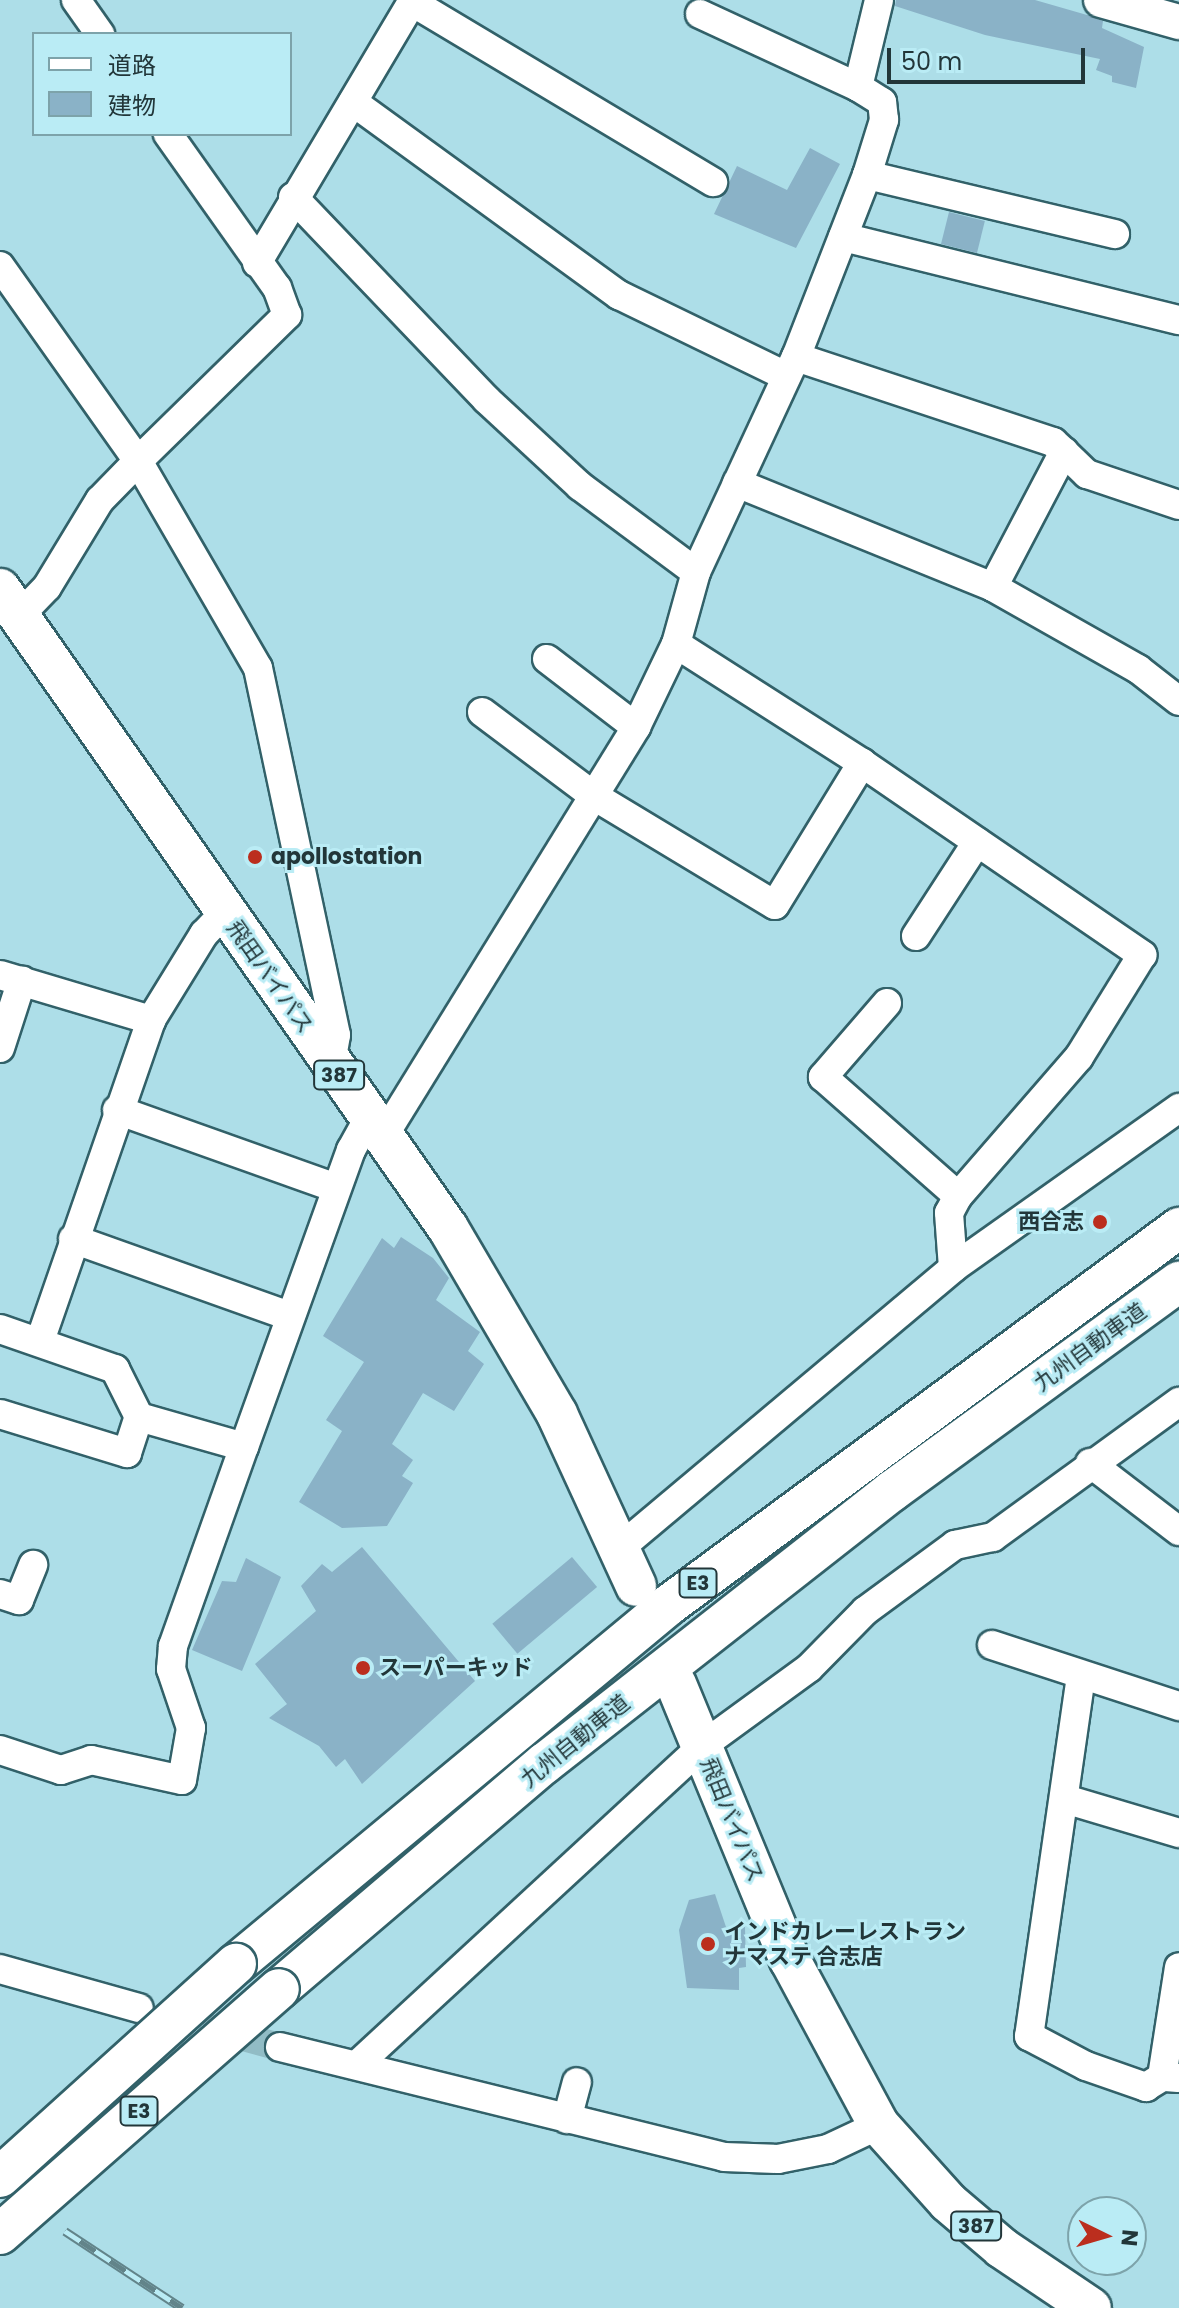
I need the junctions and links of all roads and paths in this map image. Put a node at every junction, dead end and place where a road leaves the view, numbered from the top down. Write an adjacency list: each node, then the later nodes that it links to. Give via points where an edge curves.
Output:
1 (76, 0): 7 (street)
2 (879, 0): 8 (street)
3 (1101, 0): 6 (main road)
4 (412, 1): 9 (street); 12 (street)
5 (700, 14): 8 (street)
6 (1179, 22)
7 (99, 32)
8 (858, 87): 11 (street, via 882,102 884,120)
9 (353, 102): 13 (street); 19 (street, via 619,295)
10 (169, 136): 16 (street)
11 (867, 175): 14 (street); 15 (street)
12 (713, 182)
13 (293, 197): 16 (street); 24 (street, via 487,400 580,486)
14 (1115, 234)
15 (843, 237): 18 (street); 19 (street)
16 (257, 263): 21 (street, via 277,288 287,315)
17 (0, 266): 21 (street)
18 (1179, 320)
19 (791, 366): 20 (street, via 1053,442); 22 (street)
20 (1064, 452): 23 (street, via 1087,474); 25 (street)
21 (138, 461): 26 (street, via 100,500 47,587); 41 (street, via 258,668 336,1035)
22 (737, 483): 24 (street); 25 (street)
23 (1179, 505)
24 (696, 572): 27 (street)
25 (993, 587): 29 (street, via 1138,669)
26 (9, 602): 35 (highway, 飛田バイパス / 387)
27 (676, 644): 31 (street); 32 (street)
28 (547, 659): 31 (street)
29 (1179, 701)
30 (482, 712): 33 (street)
31 (636, 727): 33 (street)
32 (862, 763): 33 (street, via 775,905); 34 (street)
33 (594, 796): 44 (street)
34 (977, 842): 36 (street); 46 (street, via 1142,955 1079,1057)
35 (224, 913): 39 (street, via 204,934); 41 (highway, 飛田バイパス / 387)
36 (916, 936)
37 (11, 978): 39 (street); 40 (street)
38 (887, 1003): 46 (street, via 823,1077)
39 (151, 1020): 43 (street)
40 (0, 1048)
41 (331, 1063): 44 (highway, 飛田バイパス / 387)
42 (1179, 1108): 49 (street)
43 (117, 1110): 45 (street); 48 (street)
44 (376, 1127): 45 (street); 60 (highway, 飛田バイパス / 387, via 503,1316)
45 (336, 1188): 51 (street)
46 (958, 1196): 49 (street, via 949,1213)
47 (1179, 1228): 81 (highway, 九州自動車道 / E3, bridge, via 670,1604 236,1964)
48 (73, 1239): 51 (street); 53 (street)
49 (953, 1268): 60 (street)
50 (1179, 1282): 82 (highway, 九州自動車道 / E3, bridge, via 892,1491 545,1763)
51 (289, 1316): 57 (street)
52 (0, 1329): 53 (street)
53 (40, 1341): 56 (street, via 115,1369)
54 (1179, 1402): 58 (street)
55 (0, 1414): 56 (street, via 127,1453)
56 (139, 1417): 57 (street)
57 (244, 1447): 69 (street, via 173,1646 171,1669 191,1728 182,1780 91,1760 61,1770)
58 (1090, 1463): 59 (street); 68 (street, via 993,1537 955,1545 865,1611 809,1668)
59 (1179, 1531)
60 (621, 1547): 62 (highway, 飛田バイパス / 387)
61 (33, 1565): 63 (street, via 19,1600)
62 (636, 1586)
63 (0, 1594)
64 (992, 1645): 65 (street)
65 (1081, 1676): 67 (street); 70 (street)
66 (676, 1684): 68 (highway, 飛田バイパス / 387)
67 (1179, 1706)
68 (702, 1746): 76 (street); 80 (highway, 飛田バイパス / 387, via 790,1960)
69 (0, 1750)
70 (1065, 1799): 71 (street); 77 (street, via 1029,2036 1086,2066 1146,2087)
71 (1179, 1833)
72 (1179, 1967): 77 (street)
73 (0, 1969): 74 (street)
74 (139, 2008)
75 (280, 2047): 76 (street)
76 (359, 2063): 79 (street)
77 (1170, 2078)
78 (577, 2082): 79 (street)
79 (567, 2119): 80 (street, via 724,2157 778,2159 828,2149)
80 (879, 2125): 83 (highway, 387, via 948,2202 1002,2248)
81 (0, 2177)
82 (0, 2234)
83 (1091, 2308)

